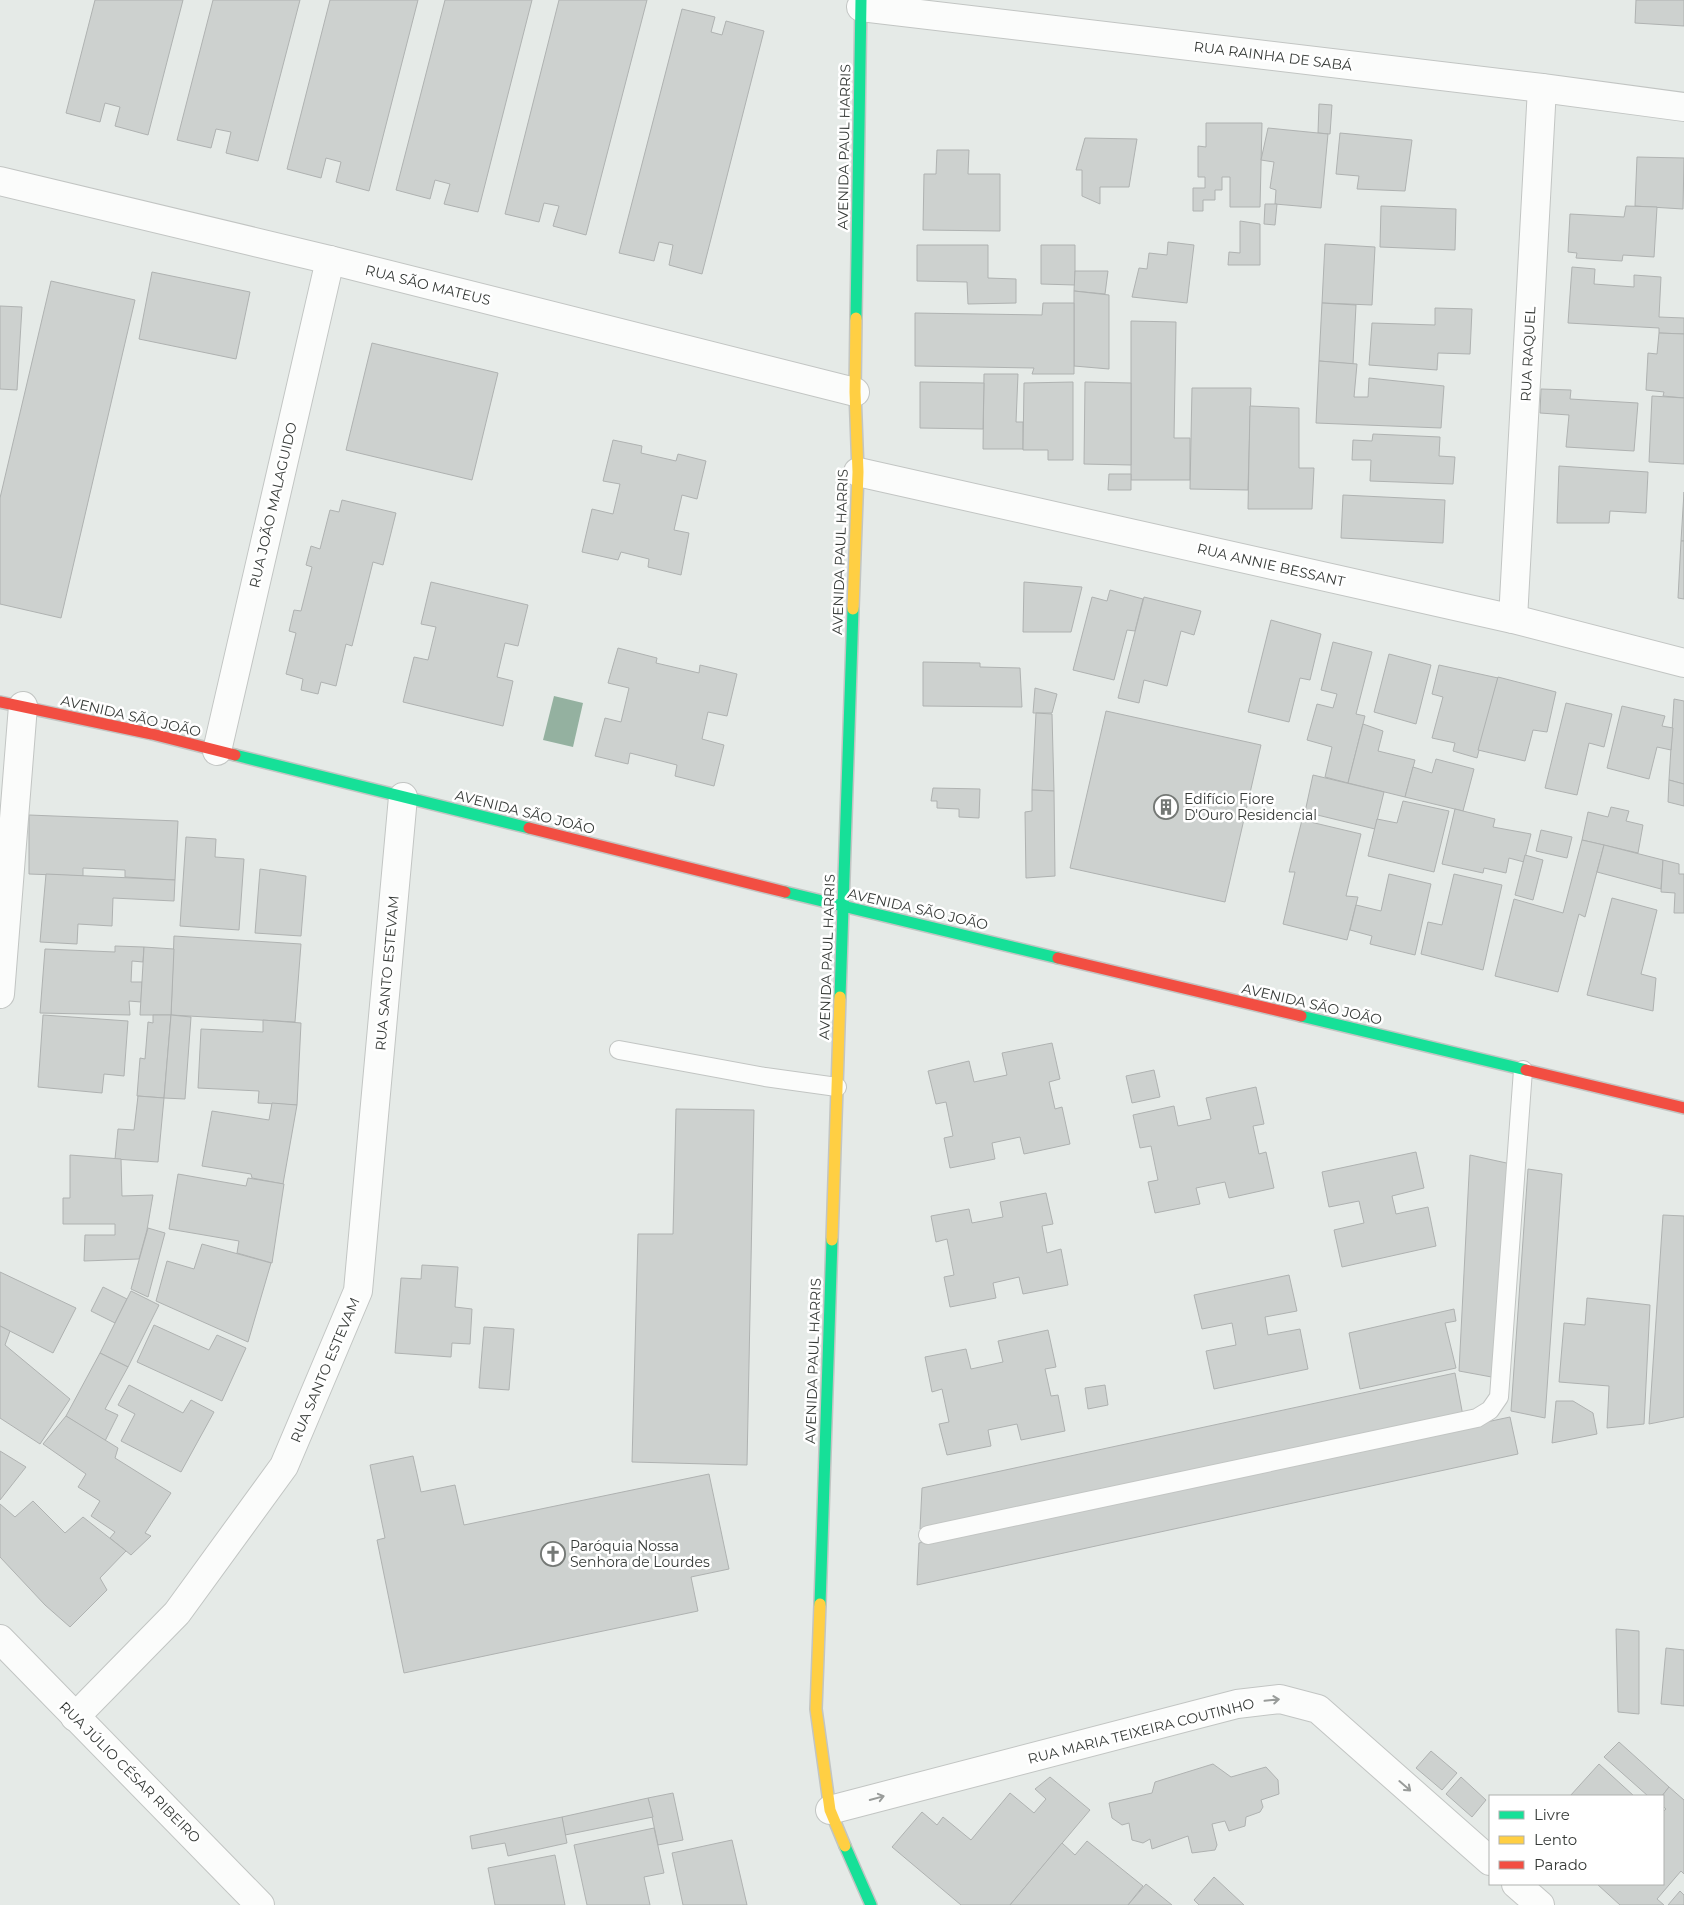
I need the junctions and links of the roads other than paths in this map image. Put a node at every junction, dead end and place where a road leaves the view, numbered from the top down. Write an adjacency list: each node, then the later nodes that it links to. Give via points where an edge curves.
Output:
1 (861, 3): 2 (street, RUA RAINHA DE SABÁ); 6 (street, AVENIDA PAUL HARRIS)
2 (1542, 88): 3 (street, RUA RAINHA DE SABÁ); 8 (street, RUA RAQUEL)
3 (1684, 107)
4 (0, 181): 5 (street, RUA SÃO MATEUS)
5 (330, 260): 6 (street, RUA SÃO MATEUS); 11 (street, RUA JOÃO MALAGUIDO)
6 (855, 392): 7 (street, AVENIDA PAUL HARRIS)
7 (858, 472): 8 (street, RUA ANNIE BESSANT); 13 (street, AVENIDA PAUL HARRIS)
8 (1514, 619): 9 (street, RUA ANNIE BESSANT)
9 (1684, 663)
10 (11, 704): 11 (street, AVENIDA SÃO JOÃO); 14 (street)
11 (216, 751): 12 (street, AVENIDA SÃO JOÃO)
12 (403, 797): 13 (street, AVENIDA SÃO JOÃO); 21 (street, RUA SANTO ESTEVAM, via 358,1291 284,1466 177,1612)
13 (844, 907): 16 (street, AVENIDA SÃO JOÃO); 17 (street, AVENIDA PAUL HARRIS)
14 (0, 994)
15 (619, 1050): 17 (lane)
16 (1523, 1070): 18 (street, AVENIDA SÃO JOÃO); 19 (lane, via 1499,1397 1490,1410 1477,1418)
17 (837, 1087): 22 (street, AVENIDA PAUL HARRIS, via 816,1709)
18 (1684, 1108)
19 (928, 1535)
20 (0, 1639): 21 (street, RUA JÚLIO CÉSAR RIBEIRO)
21 (75, 1717): 25 (street, RUA JÚLIO CÉSAR RIBEIRO)
22 (830, 1810): 23 (street, RUA MARIA TEIXEIRA COUTINHO, one-way to 23, via 1236,1704 1280,1699 1318,1709); 26 (street, AVENIDA PAUL HARRIS)
23 (1489, 1860)
24 (1517, 1885): 27 (street)
25 (260, 1905)
26 (870, 1905)
27 (1540, 1905)

